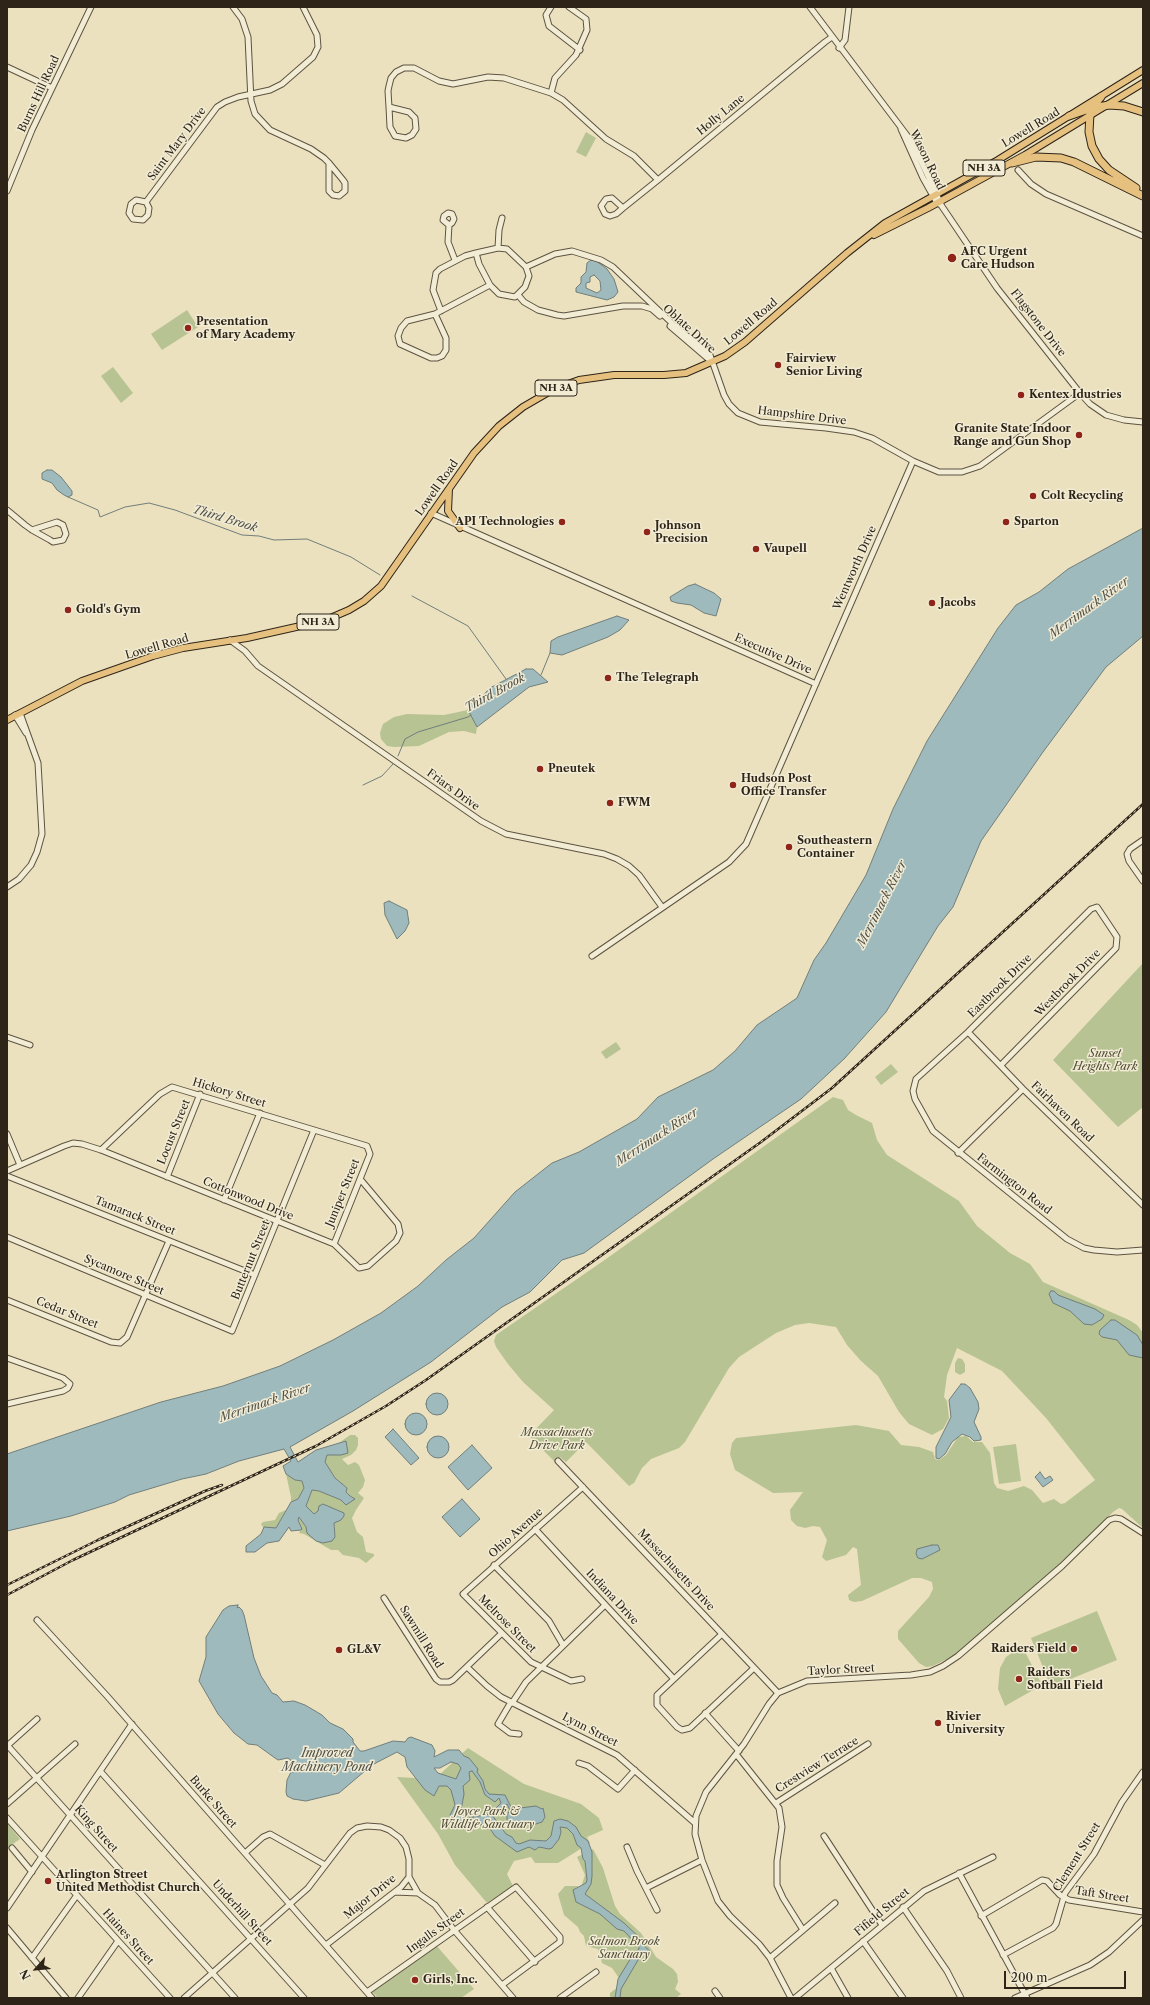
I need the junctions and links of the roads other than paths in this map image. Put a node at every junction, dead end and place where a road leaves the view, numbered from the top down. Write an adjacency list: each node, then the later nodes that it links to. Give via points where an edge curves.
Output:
1 (91, 7): 14 (street, Burns Hill Road)
2 (233, 7): 16 (street, via 242,19 248,37)
3 (303, 7): 16 (street, Saint Mary Drive, via 317,35 318,47 313,57 275,87 266,92)
4 (551, 7): 10 (street, via 546,15 549,26)
5 (569, 7): 10 (street, via 583,16 587,22)
6 (810, 7): 8 (street, Wason Road)
7 (850, 7): 9 (street, via 845,40)
8 (832, 37): 9 (street, Wason Road); 28 (street, Holly Lane)
9 (839, 48): 31 (street, Wason Road, via 914,145)
10 (580, 50): 15 (street, via 557,75)
11 (7, 67): 14 (street)
12 (1143, 70): 17 (main road, Lowell Road / NH 3A)
13 (1143, 83): 18 (main road, Lowell Road / NH 3A)
14 (52, 88): 27 (street, Burns Hill Road)
15 (551, 93): 19 (street, via 498,77 448,84 418,69 409,68 400,70 391,78 388,86); 28 (street, via 569,105 606,139 634,156)
16 (251, 94): 25 (street, via 253,109 265,127 311,149); 33 (street, Saint Mary Drive, via 229,100 217,107)
17 (1101, 97): 20 (highway); 22 (main road, Lowell Road / NH 3A)
18 (1109, 105): 20 (highway); 21 (highway, via 1124,106); 23 (main road, Lowell Road / NH 3A)
19 (389, 107): 19 (street, via 392,133 402,138 412,135 417,125 414,116 407,111)
20 (1092, 108): 22 (highway); 23 (highway)
21 (1143, 112)
22 (1069, 116): 31 (main road, Lowell Road / NH 3A)
23 (1089, 117): 24 (main road, Lowell Road / NH 3A); 30 (highway, via 1090,142 1099,159 1118,177)
24 (1012, 162): 32 (highway, via 1036,157 1062,158); 34 (main road, Lowell Road / NH 3A)
25 (329, 163): 25 (street, via 329,188 331,194 339,196 346,186)
26 (1018, 170): 38 (street, via 1046,194)
27 (9, 178): 29 (street, Burns Hill Road)
28 (658, 180): 35 (street, Holly Lane)
29 (7, 191)
30 (1143, 192)
31 (935, 195): 34 (street, Wason Road); 39 (main road, Lowell Road / NH 3A, via 893,218)
32 (1143, 196)
33 (146, 202): 33 (street, Saint Mary Drive, via 136,200 131,204 129,213 133,219 140,221 146,218 149,208)
34 (940, 203): 39 (main road, Lowell Road / NH 3A); 51 (street, Flagstone Drive, via 994,284)
35 (623, 208)
36 (502, 218): 40 (street)
37 (449, 224): 42 (street, via 448,242)
38 (1143, 236)
39 (865, 238): 50 (main road, Lowell Road / NH 3A, via 742,345)
40 (498, 248): 41 (street); 43 (street, via 507,250)
41 (476, 253): 42 (street); 44 (street)
42 (455, 260): 48 (street, via 440,268 435,276 434,294)
43 (526, 267): 45 (street, via 529,276 527,283); 46 (street, Oblate Drive, via 563,252 585,254 613,267)
44 (490, 285): 45 (street, via 503,296); 48 (street)
45 (518, 295): 47 (street, via 538,310 564,316 623,306)
46 (648, 300): 47 (street); 50 (street, Oblate Drive, via 706,351)
47 (642, 306): 50 (street, Oblate Drive, via 657,313)
48 (442, 311): 49 (street)
49 (435, 314): 49 (street, via 412,319 404,324 398,336 400,344 431,358 442,356 446,350 446,338)
50 (713, 363): 53 (street, Hampshire Drive, via 726,399 735,411 744,417 760,422 854,432 881,442); 54 (main road, Lowell Road / NH 3A, via 674,375 614,375 591,378 554,389 523,407 499,426 474,453)
51 (1080, 393): 52 (street, Flagstone Drive, via 1106,415); 53 (street, Hampshire Drive, via 972,470 944,473)
52 (1143, 422)
53 (913, 461): 62 (street, Wentworth Drive)
54 (450, 487): 56 (main road, Lowell Road / NH 3A); 57 (main road, via 448,511)
55 (7, 510): 58 (street)
56 (431, 514): 57 (street, Executive Drive); 59 (main road, Lowell Road / NH 3A, via 388,578 358,605 328,619)
57 (460, 528): 62 (street, Executive Drive)
58 (32, 530): 58 (street, via 57,522 63,525 66,534 63,540 53,542)
59 (246, 638): 60 (main road, Lowell Road / NH 3A); 61 (street)
60 (230, 640): 61 (street, Friars Drive); 63 (main road, Lowell Road / NH 3A, via 171,651 100,674)
61 (245, 651): 68 (street, Friars Drive, via 262,669 491,828 518,837 617,858 640,875)
62 (816, 684): 68 (street, Executive Drive, via 760,815 743,848 729,862)
63 (17, 714): 64 (main road, Lowell Road / NH 3A); 67 (street, via 38,763 42,839 31,865 19,879)
64 (7, 720)
65 (1143, 840): 66 (street, via 1127,854)
66 (1143, 881)
67 (7, 887)
68 (662, 907): 70 (street, Executive Drive)
69 (1097, 907): 71 (street, Eastbrook Drive, via 1091,908); 74 (street, Westbrook Drive, via 1117,937 1116,948)
70 (592, 956)
71 (968, 1032): 74 (street, Fairhaven Road); 75 (street, Eastbrook Drive)
72 (7, 1037): 73 (street)
73 (30, 1046)
74 (1002, 1065): 76 (street, Fairhaven Road)
75 (916, 1080): 83 (street, Farmington Road, via 912,1087 913,1095 930,1128)
76 (1023, 1090): 83 (street); 90 (street, Fairhaven Road)
77 (200, 1094): 78 (street, Hickory Street); 82 (street, Hickory Street, via 167,1088); 87 (street, Locust Street)
78 (260, 1113): 79 (street, Hickory Street); 89 (street)
79 (314, 1130): 81 (street, Hickory Street); 91 (street, Butternut Street)
80 (7, 1134): 84 (street)
81 (370, 1149): 88 (street, Juniper Street)
82 (102, 1150): 84 (street, Cottonwood Drive, via 73,1143 46,1152); 87 (street, Cottonwood Drive)
83 (958, 1153): 95 (street, Farmington Road, via 1076,1244 1108,1252)
84 (20, 1165): 85 (street, Cottonwood Drive)
85 (7, 1171)
86 (7, 1176): 93 (street, Tamarack Street)
87 (167, 1177): 89 (street, Cottonwood Drive)
88 (361, 1180): 94 (street, Juniper Street); 94 (street, Cottonwood Drive, via 398,1224 399,1237 364,1268 355,1266)
89 (224, 1200): 91 (street, Cottonwood Drive)
90 (1143, 1205)
91 (277, 1221): 94 (street, Cottonwood Drive); 96 (street, Butternut Street)
92 (7, 1237): 97 (street, Sycamore Street)
93 (169, 1241): 96 (street, Tamarack Street); 97 (street)
94 (334, 1244)
95 (1143, 1250)
96 (255, 1276): 99 (street, Butternut Street)
97 (146, 1295): 98 (street, Cedar Street, via 128,1337 120,1343 111,1342); 99 (street, Sycamore Street)
98 (7, 1300)
99 (232, 1331)
100 (7, 1358): 101 (street, via 63,1378 70,1384 64,1391)
101 (7, 1404)
102 (558, 1461): 103 (street, Massachusetts Drive)
103 (583, 1487): 104 (street, Ohio Avenue); 112 (street, Massachusetts Drive)
104 (535, 1529): 106 (street, Ohio Avenue); 109 (street, Indiana Drive)
105 (1143, 1533): 119 (street, Taylor Street, via 1125,1521 1115,1518 1105,1523 1077,1553 1005,1616 958,1656 930,1672 859,1679 817,1679 798,1684)
106 (494, 1565): 107 (street, Ohio Avenue); 113 (street, via 549,1621)
107 (463, 1594): 111 (street, Melrose Street)
108 (384, 1598): 114 (street, Sawmill Road, via 436,1679 444,1683 453,1680)
109 (605, 1605): 113 (street); 118 (street, Indiana Drive)
110 (37, 1620): 123 (street, Burke Street)
111 (502, 1634): 114 (street); 115 (street, Melrose Street, via 531,1662)
112 (722, 1634): 116 (street, Massachusetts Drive); 118 (street)
113 (563, 1645): 115 (street)
114 (467, 1667): 120 (street, Lynn Street, via 494,1692)
115 (540, 1667): 117 (street, Melrose Street, via 571,1681); 120 (street)
116 (754, 1668): 119 (street, Massachusetts Drive); 121 (street)
117 (582, 1679)
118 (674, 1679): 121 (street, via 656,1699 657,1705 677,1727 682,1730 690,1728)
119 (778, 1694): 128 (street, Taylor Street)
120 (511, 1702): 124 (street, via 498,1724 510,1733); 130 (street, Lynn Street, via 609,1750)
121 (705, 1713): 128 (street)
122 (37, 1719): 127 (street)
123 (132, 1724): 131 (street); 142 (street, Burke Street)
124 (519, 1734)
125 (75, 1744): 133 (street)
126 (868, 1744): 134 (street, Crestview Terrace)
127 (7, 1746): 133 (street, King Street)
128 (738, 1752): 134 (street); 138 (street, Taylor Street, via 706,1792)
129 (579, 1763): 130 (street, via 588,1766 618,1789)
130 (635, 1770): 138 (street, Lynn Street)
131 (100, 1771): 136 (street); 168 (street, Underhill Street)
132 (1143, 1772): 154 (street, Clement Street, via 1118,1808 1094,1854)
133 (36, 1777): 135 (street); 136 (street, King Street)
134 (776, 1802): 167 (street, via 781,1812 782,1827 777,1858 777,1885 782,1898)
135 (7, 1804)
136 (70, 1815): 143 (street); 178 (street, King Street)
137 (7, 1818): 143 (street, Haines Street)
138 (695, 1823): 145 (street, Taylor Street)
139 (824, 1836): 164 (street)
140 (627, 1847): 150 (street)
141 (12, 1848): 147 (street)
142 (245, 1853): 146 (street, via 270,1834); 156 (street, Burke Street)
143 (42, 1856): 147 (street); 153 (street, Haines Street)
144 (993, 1857): 148 (street, Fifield Street)
145 (702, 1860): 150 (street); 174 (street, Taylor Street, via 721,1906)
146 (325, 1865): 149 (street, Major Drive, via 350,1833 362,1827 376,1826 393,1833 403,1843 409,1858); 156 (street, Major Drive, via 308,1888)
147 (32, 1872): 159 (street)
148 (959, 1873): 158 (street, Fifield Street, via 927,1888); 162 (street)
149 (409, 1877): 151 (street, Major Drive); 152 (street)
150 (646, 1888): 160 (street)
151 (395, 1892): 152 (street); 171 (street, Major Drive)
152 (418, 1892): 166 (street, via 431,1901)
153 (77, 1895): 169 (street, Haines Street); 173 (street)
154 (1063, 1898): 161 (street, Taft Street); 162 (street, Taft Street, via 1047,1881 1042,1880); 172 (street, Clement Street, via 1053,1928)
155 (835, 1903): 167 (street)
156 (289, 1904): 168 (street, Major Drive); 171 (street, Burke Street)
157 (486, 1907): 166 (street, Ingalls Street); 175 (street); 175 (street, Ingalls Street, via 516,1887 560,1937 560,1942)
158 (903, 1907): 164 (street, Fifield Street); 197 (street, via 947,1971)
159 (7, 1908)
160 (657, 1910)
161 (1143, 1912)
162 (981, 1916): 172 (street)
163 (1143, 1920): 182 (street, via 1095,1962)
164 (882, 1925): 170 (street, Fifield Street)
165 (7, 1928): 173 (street)
166 (454, 1930): 179 (street); 180 (street, Ingalls Street)
167 (803, 1930): 174 (street)
168 (251, 1937): 178 (street, Major Drive); 188 (street, Underhill Street)
169 (118, 1941): 184 (street); 185 (street, Haines Street)
170 (863, 1941): 176 (street, Fifield Street); 196 (street)
171 (326, 1945): 180 (street, Burke Street)
172 (1003, 1955): 182 (street)
173 (32, 1958): 183 (street)
174 (770, 1958): 193 (street, Taylor Street)
175 (535, 1962): 179 (street)
176 (831, 1968): 194 (street, Fifield Street); 195 (street)
177 (596, 1972): 191 (street)
178 (212, 1973): 186 (street, Major Drive); 187 (street, King Street)
179 (502, 1985): 190 (street)
180 (367, 1992): 189 (street, Burke Street)
181 (715, 1992): 192 (street)
182 (1026, 1996): 198 (street)
183 (66, 1998)
184 (78, 1998)
185 (170, 1998)
186 (184, 1998)
187 (235, 1998)
188 (304, 1998)
189 (372, 1998)
190 (513, 1998)
191 (560, 1998)
192 (720, 1998)
193 (791, 1998)
194 (795, 1998)
195 (848, 1998)
196 (903, 1998)
197 (961, 1998)
198 (1015, 1998)

